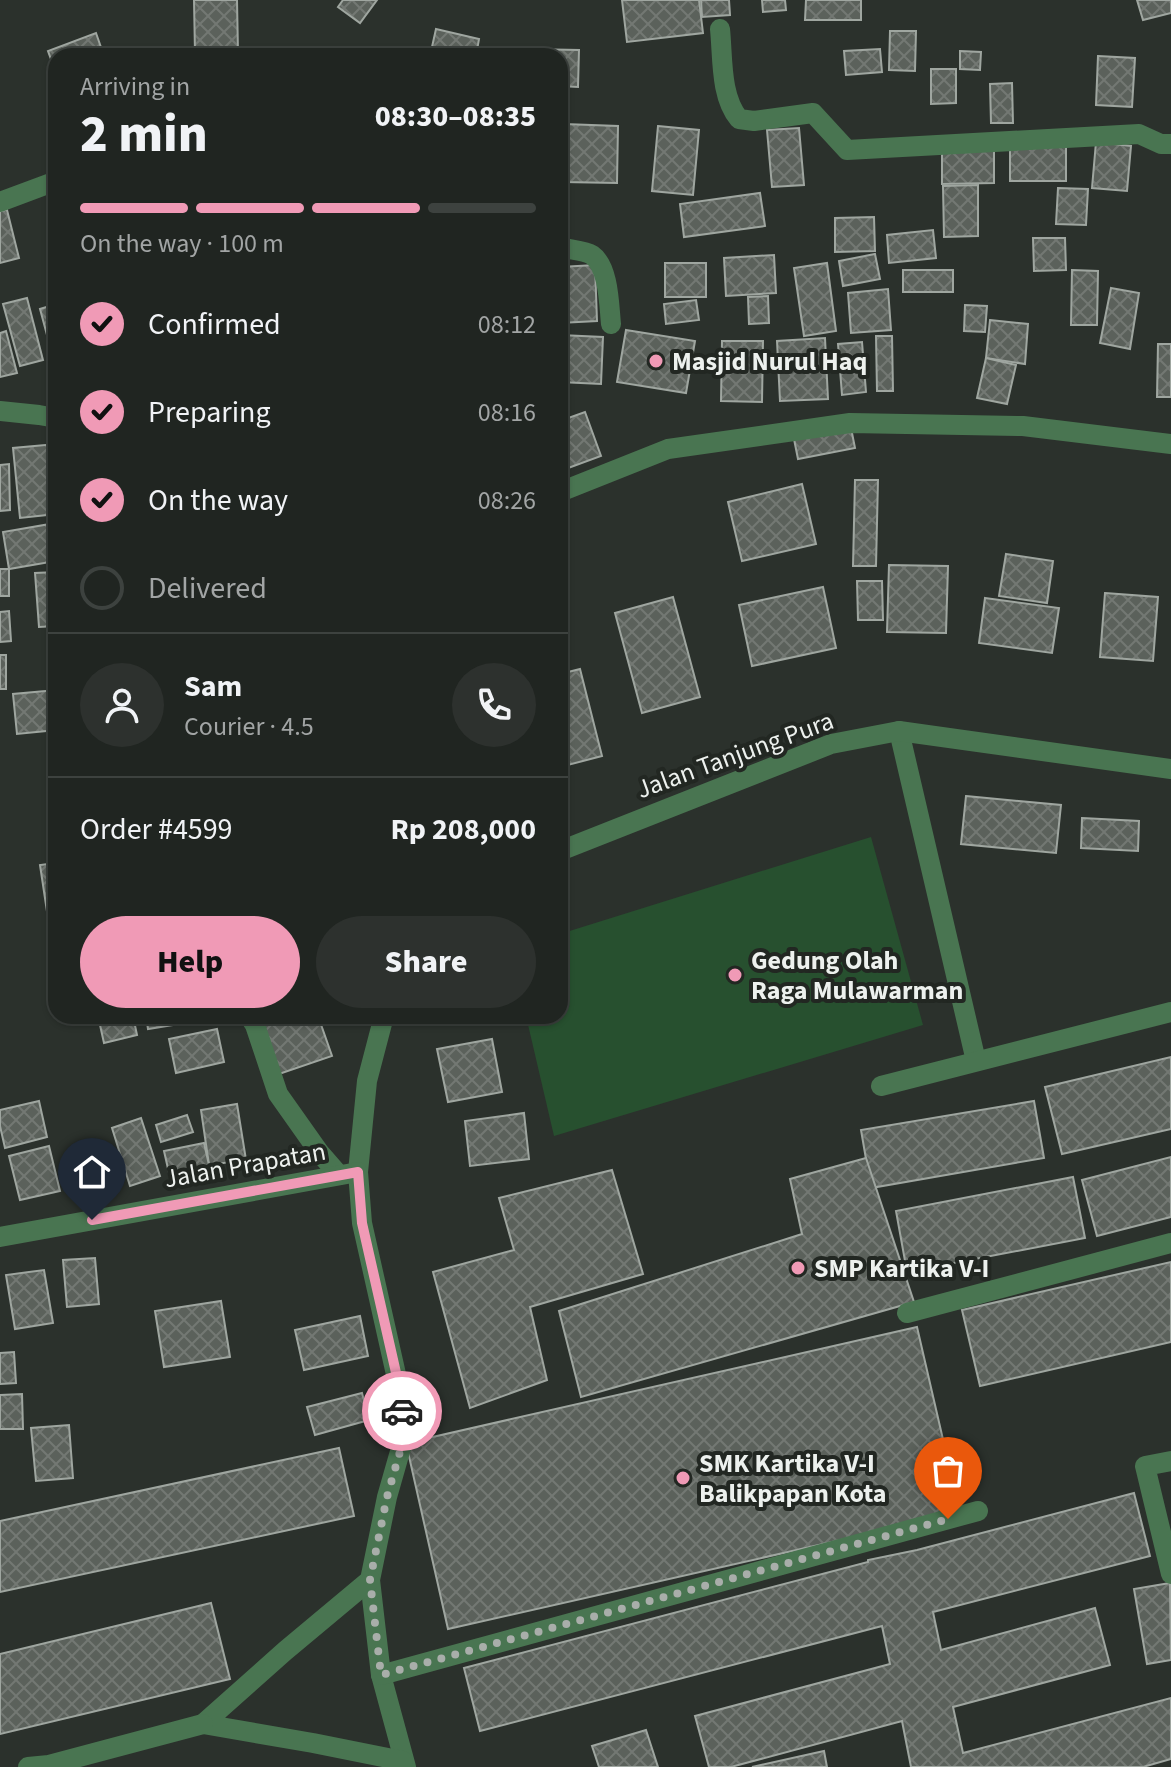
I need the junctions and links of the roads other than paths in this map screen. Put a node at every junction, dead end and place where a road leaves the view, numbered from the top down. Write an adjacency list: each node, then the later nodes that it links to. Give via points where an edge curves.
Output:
1 (720, 29): 2 (street, via 726,95 739,119 813,113 847,150 1139,134)
2 (1171, 144)
3 (48, 184): 4 (street)
4 (0, 202)
5 (568, 249): 6 (street, via 592,255 601,266)
6 (611, 324)
7 (0, 411): 8 (street)
8 (48, 417)
9 (1171, 444): 10 (street, via 1023,426 850,423 668,449)
10 (568, 489)
11 (899, 731): 12 (street, Jalan Tanjung Pura); 13 (street, Jalan Tanjung Pura, via 831,744); 17 (street)
12 (1171, 769)
13 (568, 847)
14 (1171, 1012): 17 (street)
15 (254, 1024): 19 (street, via 278,1094 319,1152)
16 (382, 1024): 19 (street)
17 (976, 1061): 18 (street)
18 (881, 1086)
19 (348, 1173): 20 (street, Jalan Prapatan); 26 (street, via 402,1401 403,1441)
20 (0, 1237)
21 (1171, 1243): 22 (street)
22 (907, 1313)
23 (1171, 1461): 25 (street, via 1145,1466)
24 (978, 1511): 27 (street)
25 (1171, 1574)
26 (370, 1580): 27 (street); 28 (street)
27 (381, 1675): 29 (street)
28 (203, 1724): 29 (street); 30 (street)
29 (405, 1764)
30 (49, 1766): 31 (street)
31 (28, 1767)

